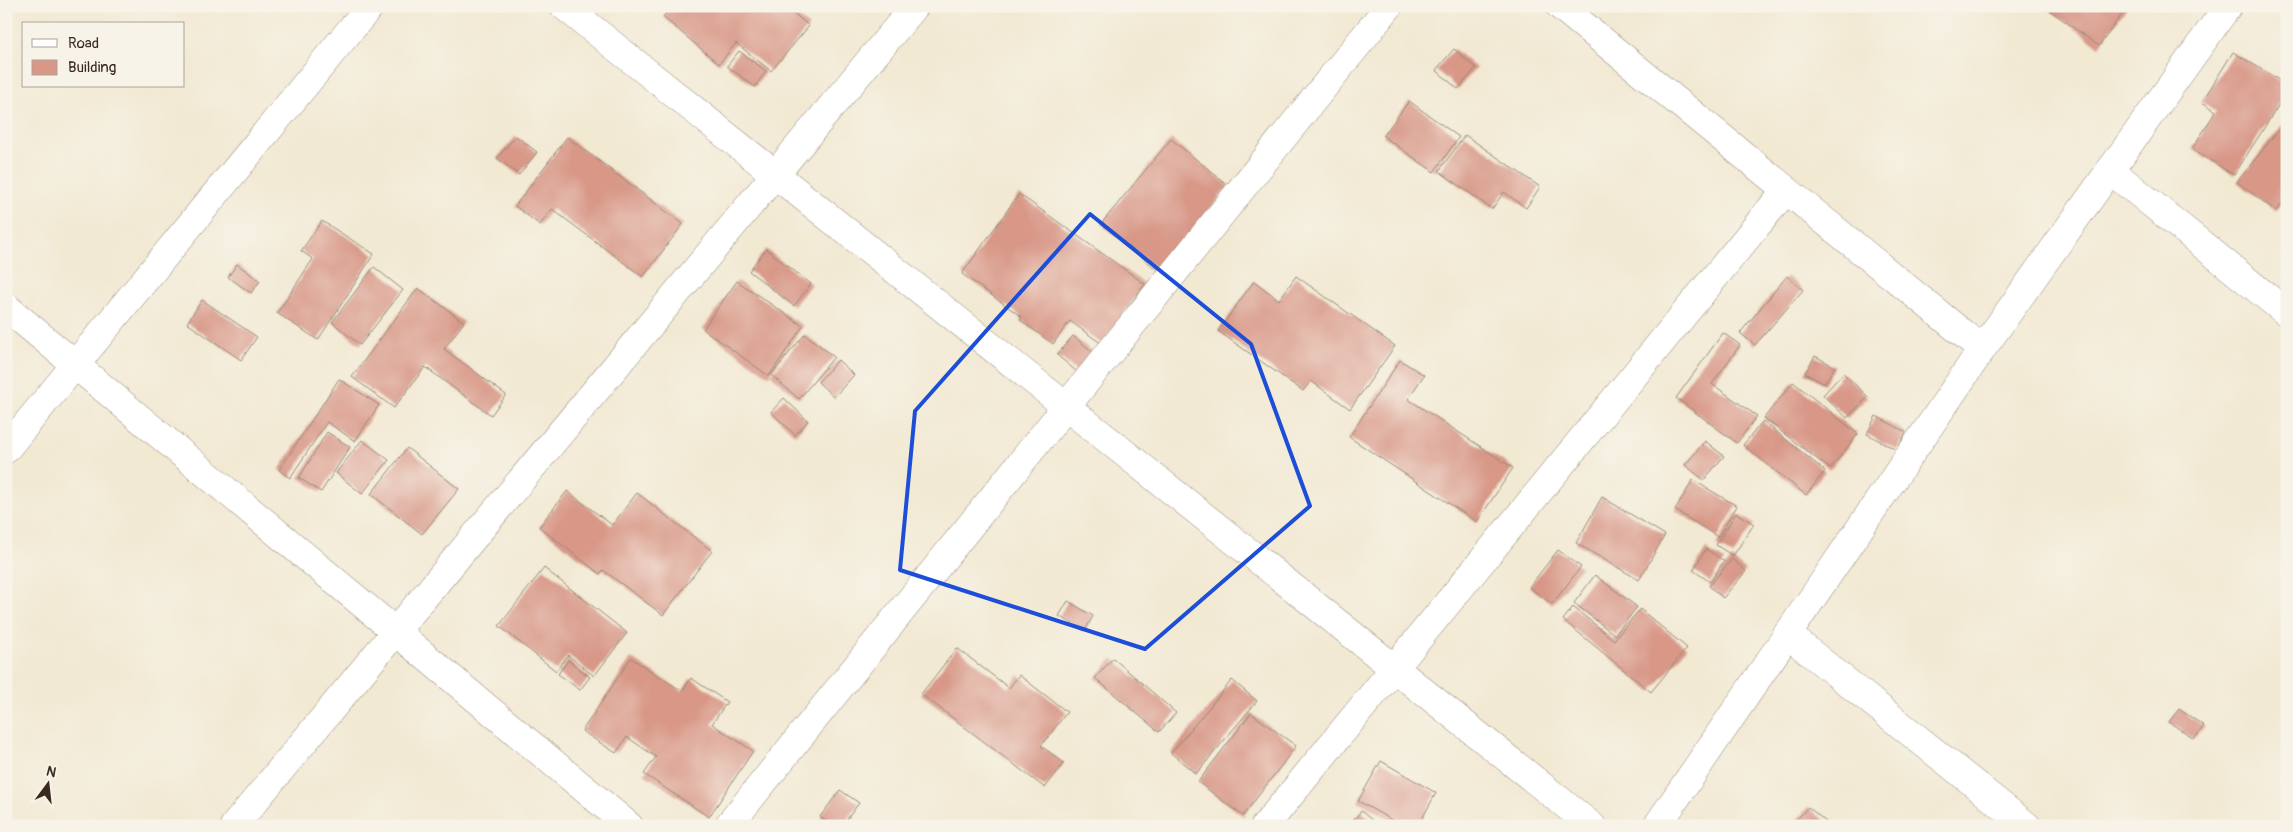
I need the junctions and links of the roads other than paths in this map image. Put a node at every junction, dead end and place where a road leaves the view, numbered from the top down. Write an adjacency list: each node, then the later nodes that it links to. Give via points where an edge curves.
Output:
1 (370, 6): 13 (street)
2 (564, 6): 8 (street)
3 (915, 6): 8 (street)
4 (1389, 6): 14 (street)
5 (1560, 6): 9 (street)
6 (2228, 6): 7 (street)
7 (2110, 170): 11 (street); 12 (street)
8 (775, 174): 14 (street); 16 (street)
9 (1786, 190): 12 (street); 18 (street)
10 (6, 307): 13 (street)
11 (2287, 313)
12 (1982, 349): 17 (street)
13 (76, 364): 15 (street); 16 (street)
14 (1066, 407): 18 (street); 21 (street)
15 (6, 449)
16 (395, 631): 19 (street); 20 (street)
17 (1787, 634): 24 (street); 25 (street)
18 (1394, 668): 22 (street); 23 (street)
19 (234, 826)
20 (629, 826)
21 (728, 826)
22 (1265, 826)
23 (1592, 826)
24 (1658, 826)
25 (2026, 826)

